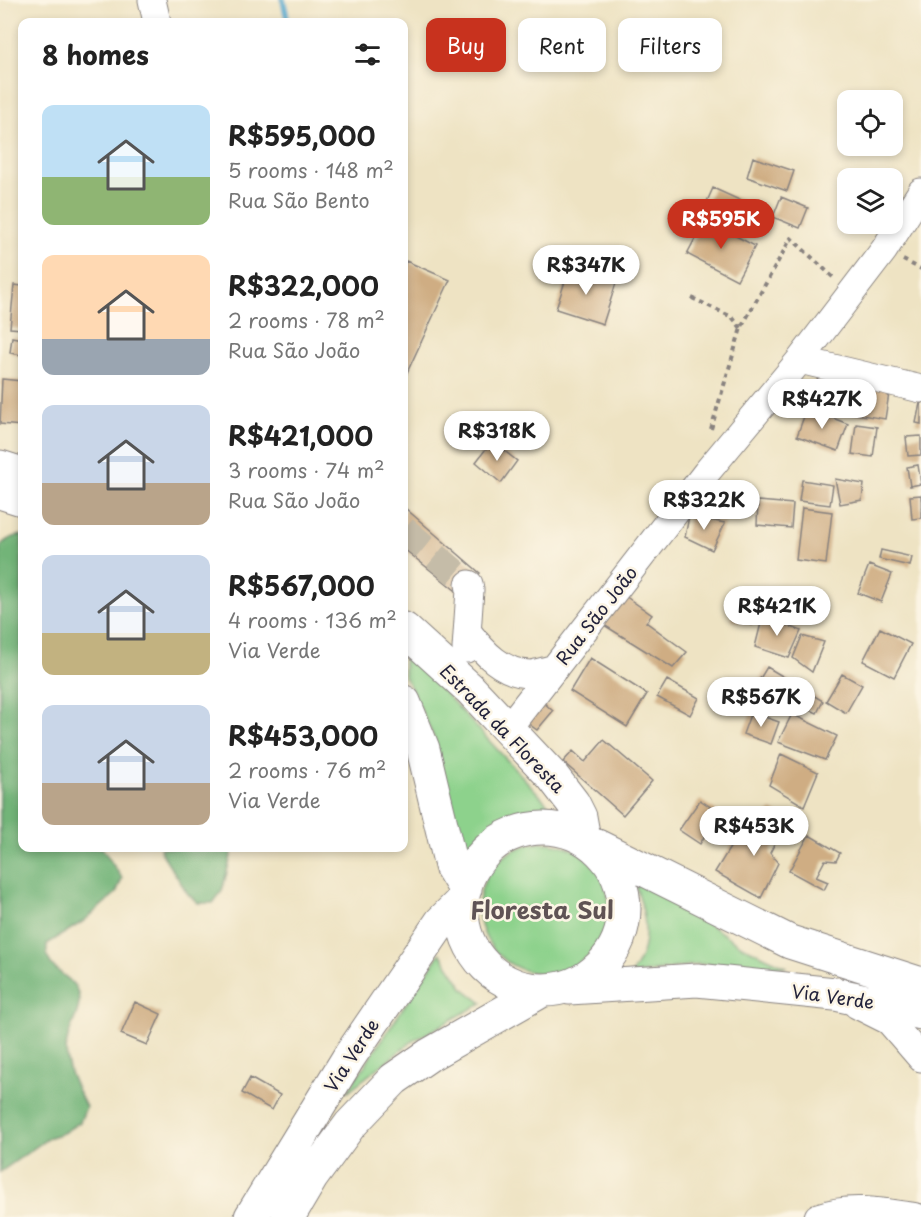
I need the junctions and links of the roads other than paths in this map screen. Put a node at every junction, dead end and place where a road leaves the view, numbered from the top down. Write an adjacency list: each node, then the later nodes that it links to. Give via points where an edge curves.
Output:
1 (152, 0): 2 (street)
2 (156, 18)
3 (921, 192): 4 (street, Rua São João, via 884,250)
4 (800, 360): 5 (street); 13 (street, Rua São João, via 706,473)
5 (921, 389)
6 (0, 467): 7 (main road)
7 (18, 473)
8 (0, 492): 9 (main road)
9 (18, 498)
10 (469, 584): 11 (street)
11 (468, 632): 13 (street, via 481,649 512,670 531,674); 14 (street)
12 (408, 633): 14 (main road, Estrada da Floresta)
13 (555, 668): 16 (street, Rua São João)
14 (463, 683): 16 (main road, Estrada da Floresta)
15 (408, 712): 18 (main road, via 423,749 451,866)
16 (508, 728): 17 (main road, Estrada da Floresta, via 573,803)
17 (589, 842): 18 (main road, via 556,829 526,829 499,841 477,862); 19 (main road, Via Verde, via 790,942); 20 (main road, via 611,863 622,886 625,912 620,938 608,960 589,977)
18 (464, 895): 20 (main road, via 463,923 483,963 519,987); 24 (main road, Via Verde, via 441,922 349,1057)
19 (921, 984)
20 (553, 989): 21 (main road, Via Verde, via 697,980); 25 (main road, Via Verde, via 429,1055 394,1079 350,1125)
21 (835, 994): 22 (main road, Via Verde); 23 (street, via 889,1021)
22 (921, 1012)
23 (921, 1058)
24 (251, 1217)
25 (288, 1217)
26 (818, 1217): 27 (street, via 865,1210)
27 (917, 1217)

